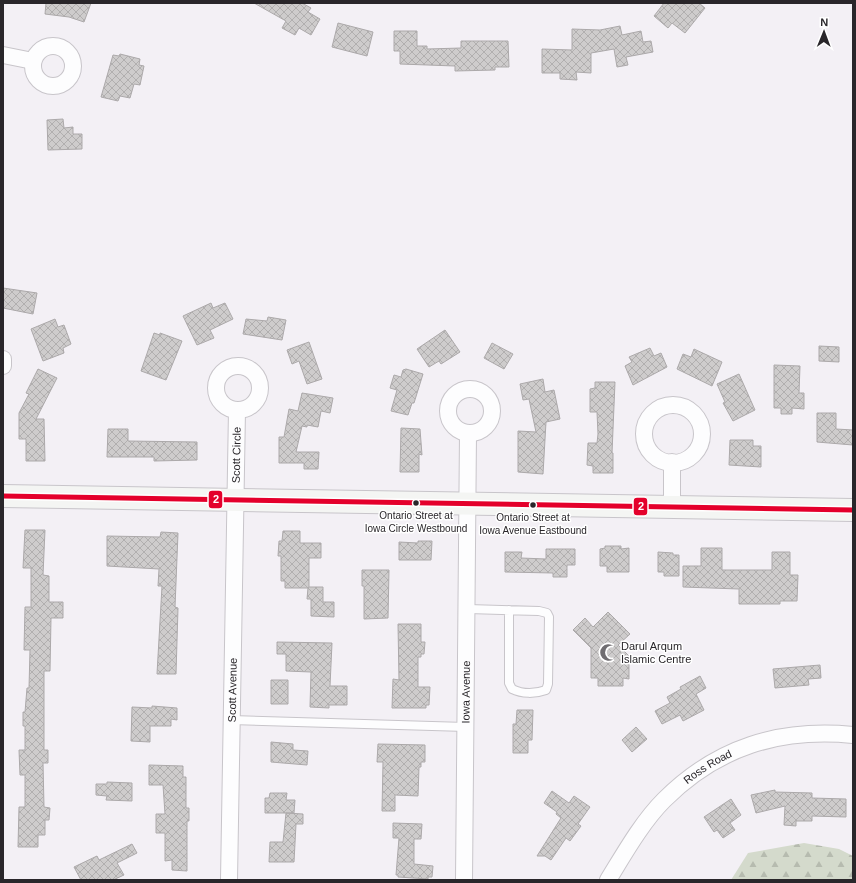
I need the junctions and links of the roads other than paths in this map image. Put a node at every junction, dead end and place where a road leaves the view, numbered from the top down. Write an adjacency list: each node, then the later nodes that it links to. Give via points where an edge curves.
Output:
1 (3, 55): 2 (street)
2 (33, 61)
3 (3, 358): 4 (street)
4 (3, 366)
5 (237, 410): 9 (street, Scott Circle)
6 (468, 434): 10 (street, Iowa Avenue)
7 (672, 462): 11 (street)
8 (3, 496): 9 (main road)
9 (235, 500): 10 (main road); 15 (street, Scott Avenue)
10 (468, 504): 11 (main road); 13 (street, Iowa Avenue)
11 (672, 507): 12 (main road)
12 (853, 510)
13 (468, 609): 14 (lane); 16 (street, Iowa Avenue)
14 (509, 610): 14 (lane, via 539,610 547,613 549,617 546,690 538,693 518,692 512,689 509,683)
15 (231, 720): 16 (lane); 18 (street, Scott Avenue)
16 (466, 727): 19 (street, Iowa Avenue)
17 (853, 735): 20 (street, Ross Road, via 826,733 778,738 745,747 716,759 688,778 663,801)
18 (229, 880)
19 (464, 880)
20 (608, 880)

